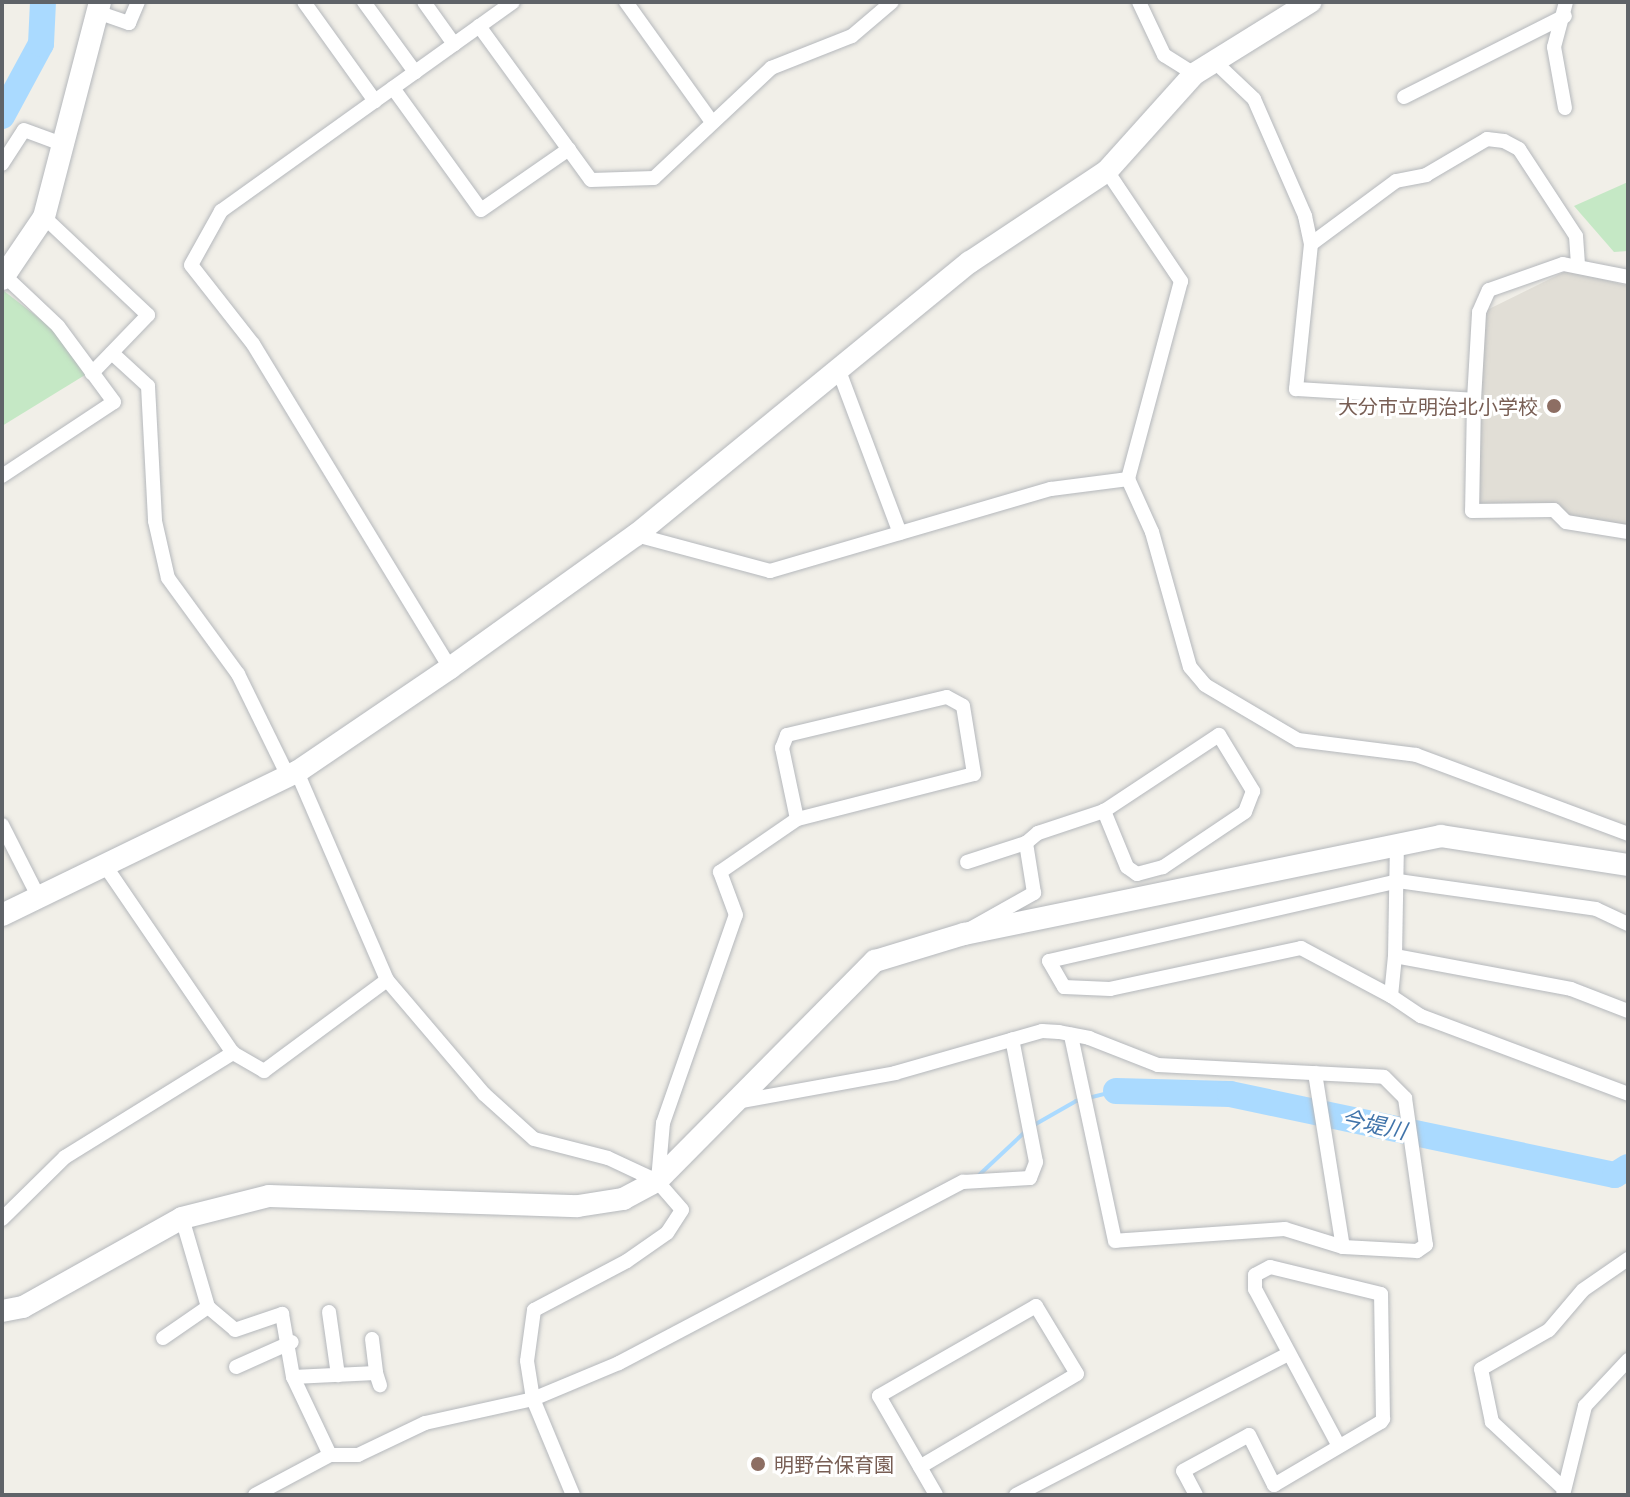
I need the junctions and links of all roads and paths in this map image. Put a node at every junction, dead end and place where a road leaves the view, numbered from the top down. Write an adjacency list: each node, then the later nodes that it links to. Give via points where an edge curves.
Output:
1 (138, 2): 10 (street, via 129,23)
2 (304, 2): 19 (street)
3 (364, 2): 15 (street)
4 (424, 2): 13 (street)
5 (513, 2): 12 (street)
6 (626, 2): 21 (street)
7 (892, 2): 21 (street, via 852,36 771,68)
8 (1139, 2): 16 (street, via 1164,55)
9 (1303, 4): 14 (street)
10 (98, 7): 22 (street)
11 (1565, 9): 18 (street); 20 (street, via 1554,47)
12 (479, 26): 13 (street); 23 (street)
13 (454, 44): 15 (street)
14 (1214, 61): 16 (street); 27 (street, via 1254,99 1277,140)
15 (415, 72): 17 (street)
16 (1194, 74): 25 (street)
17 (393, 88): 19 (street); 23 (street, via 481,210)
18 (1404, 97)
19 (375, 101): 40 (street, via 221,211 191,265 253,344)
20 (1565, 108)
21 (712, 122): 23 (street, via 654,178 591,180)
22 (62, 144): 24 (street, via 24,130); 26 (street)
23 (569, 149)
24 (2, 164)
25 (1107, 171): 32 (street, via 970,262); 36 (street, via 1181,281)
26 (44, 217): 30 (street); 31 (street, via 148,315)
27 (1311, 244): 28 (street, via 1396,181 1426,175 1487,139 1519,149 1576,236); 34 (street, via 1296,389)
28 (1578, 264): 29 (street); 34 (street, via 1501,284 1484,296)
29 (1628, 277)
30 (4, 278): 33 (street, via 58,326)
31 (112, 353): 33 (street); 41 (street, via 148,386 155,521 168,578 238,674)
32 (839, 371): 38 (street); 39 (street)
33 (92, 373): 35 (street, via 114,402)
34 (1474, 400): 37 (street, via 1472,511 1554,510 1566,522)
35 (2, 476)
36 (1128, 479): 38 (street, via 1051,489); 45 (street, via 1152,532 1190,667 1205,685 1298,740 1416,755)
37 (1628, 532)
38 (900, 533): 39 (street, via 770,571)
39 (636, 535): 40 (street)
40 (450, 668): 41 (street)
41 (292, 774): 50 (street); 57 (street)
42 (1104, 811): 42 (street, via 1219,735 1253,791 1245,812 1163,867 1137,874 1127,867); 47 (street)
43 (797, 819): 43 (street, via 782,748 787,735 958,699 977,763 974,774); 66 (street, via 720,872 736,915 663,1123)
44 (2, 825): 52 (street)
45 (1628, 834)
46 (1397, 842): 49 (street, via 1441,836); 51 (street); 55 (street)
47 (1026, 843): 48 (street); 55 (street, via 1034,893)
48 (967, 862)
49 (1628, 865)
50 (106, 867): 52 (street); 62 (street)
51 (1398, 881): 54 (street, via 1596,909); 56 (street); 58 (street, via 1049,961 1064,987 1110,989 1301,948)
52 (39, 898): 53 (street)
53 (2, 915)
54 (1628, 924)
55 (964, 934): 65 (street, via 875,961)
56 (1395, 956): 58 (street); 59 (street, via 1571,989)
57 (387, 980): 62 (street, via 264,1071); 66 (street, via 484,1094 534,1139 608,1158)
58 (1391, 996): 64 (street, via 1445,1029)
59 (1628, 1011)
60 (1071, 1035): 61 (street, via 1042,1031); 63 (street, via 1158,1065); 69 (street, via 1115,1241 1285,1229)
61 (1012, 1039): 65 (street, via 865,1080); 82 (street, via 1036,1162 1030,1178 977,1179 947,1189 619,1363)
62 (233, 1053): 68 (street, via 65,1157)
63 (1315, 1073): 69 (street); 69 (street, via 1368,1074 1398,1086 1427,1232 1417,1251)
64 (1628, 1094)
65 (733, 1102): 66 (street)
66 (657, 1181): 67 (street, via 623,1199 578,1206 269,1196); 82 (street, via 682,1210 677,1223 627,1261 534,1310 527,1361)
67 (182, 1218): 71 (street); 72 (street, via 23,1307)
68 (2, 1219)
69 (1343, 1247)
70 (1628, 1259): 86 (street, via 1583,1290 1549,1330 1481,1369 1492,1422)
71 (208, 1307): 74 (street); 76 (street, via 235,1330 282,1314)
72 (2, 1311)
73 (329, 1312): 80 (street)
74 (163, 1338)
75 (372, 1339): 80 (street, via 378,1379)
76 (292, 1342): 79 (street); 81 (street)
77 (1288, 1354): 83 (street); 83 (street, via 1255,1289 1259,1271 1289,1269 1381,1294 1383,1419); 90 (street)
78 (1628, 1360): 86 (street, via 1585,1406)
79 (236, 1367)
80 (338, 1375): 81 (street)
81 (293, 1377): 84 (street)
82 (533, 1399): 84 (street, via 469,1409 358,1455); 88 (street)
83 (1339, 1446): 91 (street, via 1274,1485 1249,1435 1183,1471)
84 (330, 1455): 87 (street)
85 (920, 1467): 85 (street, via 879,1396 1036,1306 1077,1374); 89 (street)
86 (1562, 1491)
87 (255, 1495)
88 (573, 1495)
89 (936, 1495)
90 (1016, 1495)
91 (1196, 1495)

